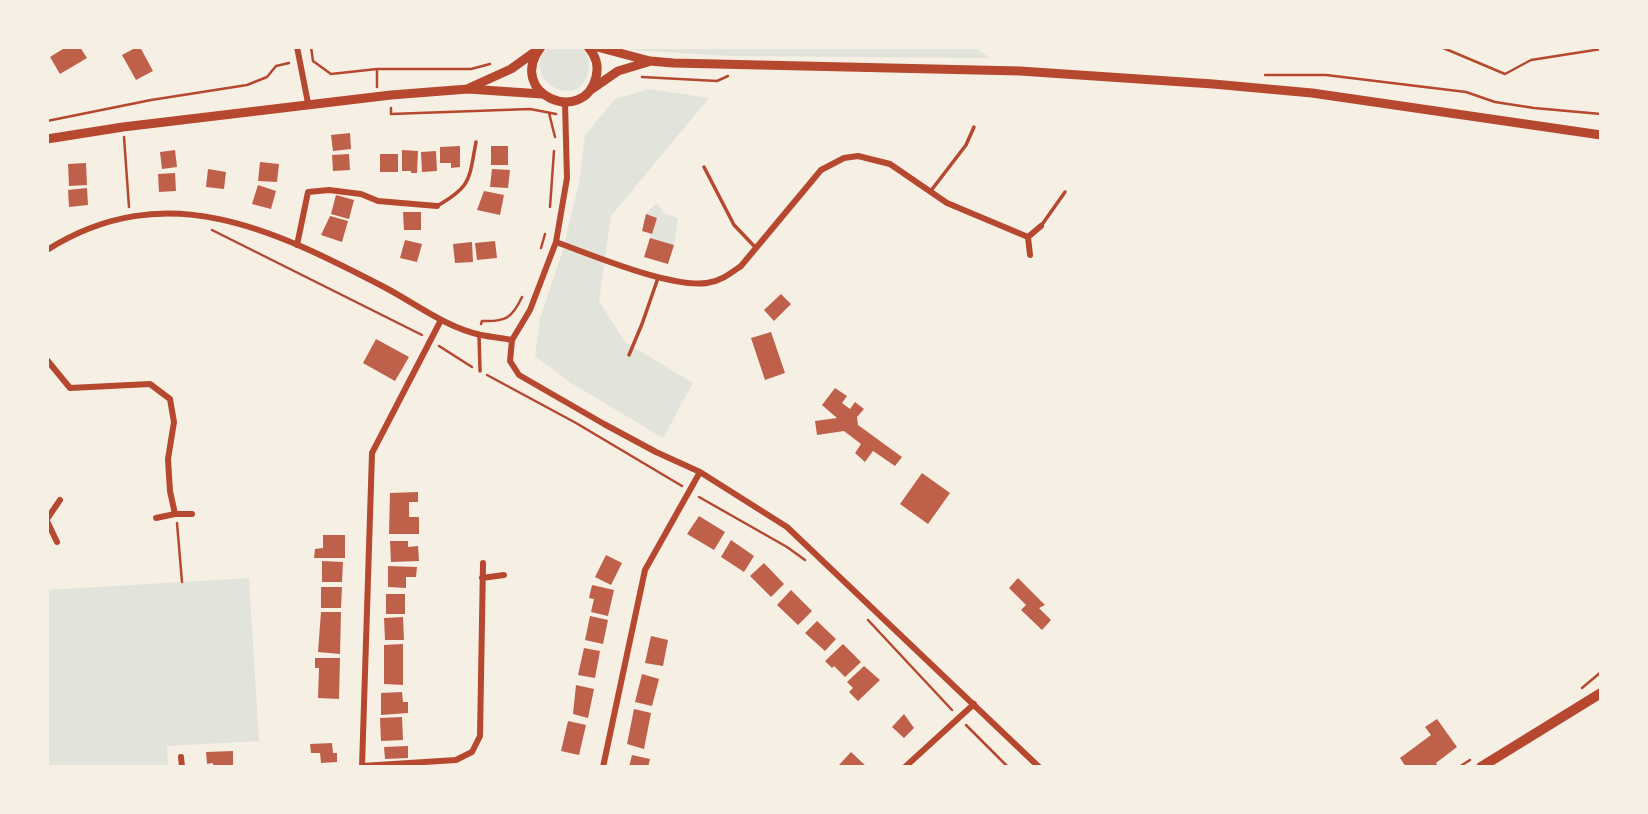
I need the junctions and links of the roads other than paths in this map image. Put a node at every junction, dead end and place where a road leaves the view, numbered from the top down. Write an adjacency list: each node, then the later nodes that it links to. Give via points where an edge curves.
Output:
1 (297, 47): 9 (street)
2 (588, 47): 7 (main road, via 597,71)
3 (597, 47): 5 (main road)
4 (540, 48): 6 (main road, via 511,69); 8 (main road, via 531,72)
5 (650, 61): 7 (main road, via 618,71); 12 (main road, via 1020,71 1213,84 1312,93)
6 (468, 89): 8 (main road); 9 (main road)
7 (589, 92): 10 (main road)
8 (542, 94): 10 (main road)
9 (308, 103): 13 (main road)
10 (565, 103): 21 (street, via 567,178)
11 (974, 127): 16 (lane, via 966,145)
12 (1601, 135)
13 (47, 139)
14 (476, 142): 18 (lane, via 469,180 458,194)
15 (704, 167): 23 (lane, via 734,225)
16 (930, 191): 20 (street, via 963,211); 23 (street, via 890,164 858,156 844,158 821,170)
17 (1065, 192): 19 (lane)
18 (437, 206): 22 (street, via 378,201 350,192 308,192)
19 (1041, 226): 20 (street)
20 (1028, 237): 25 (street)
21 (556, 242): 26 (street); 29 (street, via 530,310)
22 (297, 245): 24 (street, via 219,219 184,214 130,216 94,225); 27 (street)
23 (756, 248): 26 (street, via 741,266 710,283 693,284)
24 (47, 250)
25 (1030, 255)
26 (658, 275): 30 (lane)
27 (441, 320): 28 (street); 46 (street, via 372,453)
28 (479, 335): 29 (street); 32 (lane)
29 (512, 340): 33 (street, via 510,362 519,375 625,436)
30 (629, 355)
31 (47, 360): 35 (street, via 69,388 150,384 170,400 174,422 168,459)
32 (480, 371)
33 (700, 472): 44 (street, via 787,527); 48 (street, via 645,570)
34 (60, 500): 38 (street)
35 (175, 514): 36 (street); 37 (street)
36 (192, 514)
37 (156, 518)
38 (47, 520): 39 (street)
39 (57, 542)
40 (483, 563): 42 (street)
41 (504, 575): 42 (street)
42 (482, 578): 46 (street, via 480,736 471,752 456,760)
43 (1601, 693): 51 (highway)
44 (974, 704): 49 (street); 50 (street)
45 (181, 757): 47 (street)
46 (362, 766)
47 (182, 767)
48 (603, 767)
49 (905, 767)
50 (1039, 767)
51 (1481, 767)

